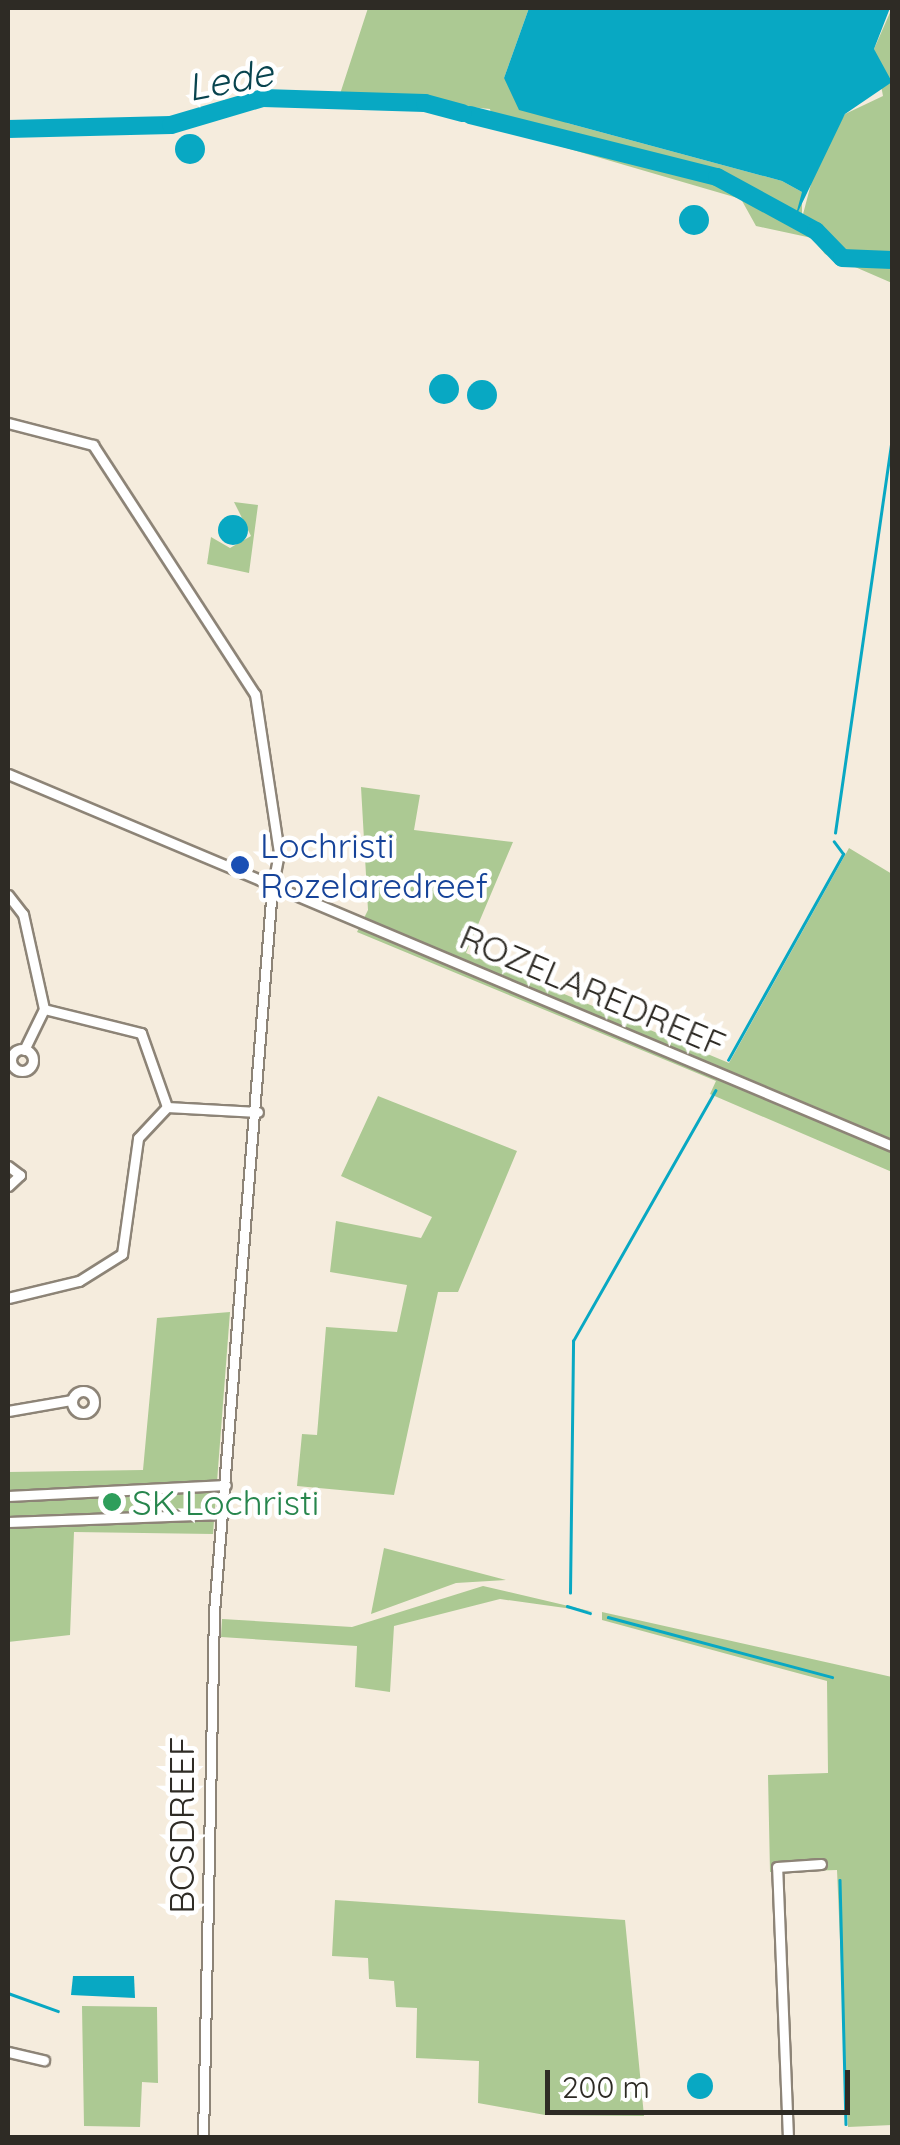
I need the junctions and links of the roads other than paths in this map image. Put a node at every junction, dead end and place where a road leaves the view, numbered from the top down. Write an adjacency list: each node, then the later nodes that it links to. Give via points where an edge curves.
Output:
1 (8, 424): 3 (street, BOSDREEF, via 93,445 254,694 279,852)
2 (8, 774): 3 (street, ROZELAREDREEF)
3 (272, 888): 8 (street, BOSDREEF); 9 (street, ROZELAREDREEF)
4 (8, 895): 5 (street, via 23,914)
5 (44, 1008): 6 (street); 7 (street, via 141,1033)
6 (24, 1050)
7 (167, 1107): 8 (street); 12 (street, via 138,1138 122,1254 80,1280)
8 (258, 1112): 15 (street, BOSDREEF)
9 (892, 1146)
10 (8, 1166): 11 (street, via 20,1177)
11 (8, 1186)
12 (8, 1298)
13 (72, 1400): 14 (street)
14 (8, 1411)
15 (226, 1485): 16 (street); 17 (street, BOSDREEF)
16 (8, 1496)
17 (223, 1514): 18 (street); 22 (street, BOSDREEF, via 207,1782)
18 (8, 1522)
19 (822, 1864): 23 (street, via 777,1867)
20 (8, 2052): 21 (street)
21 (44, 2060)
22 (203, 2138)
23 (788, 2138)

